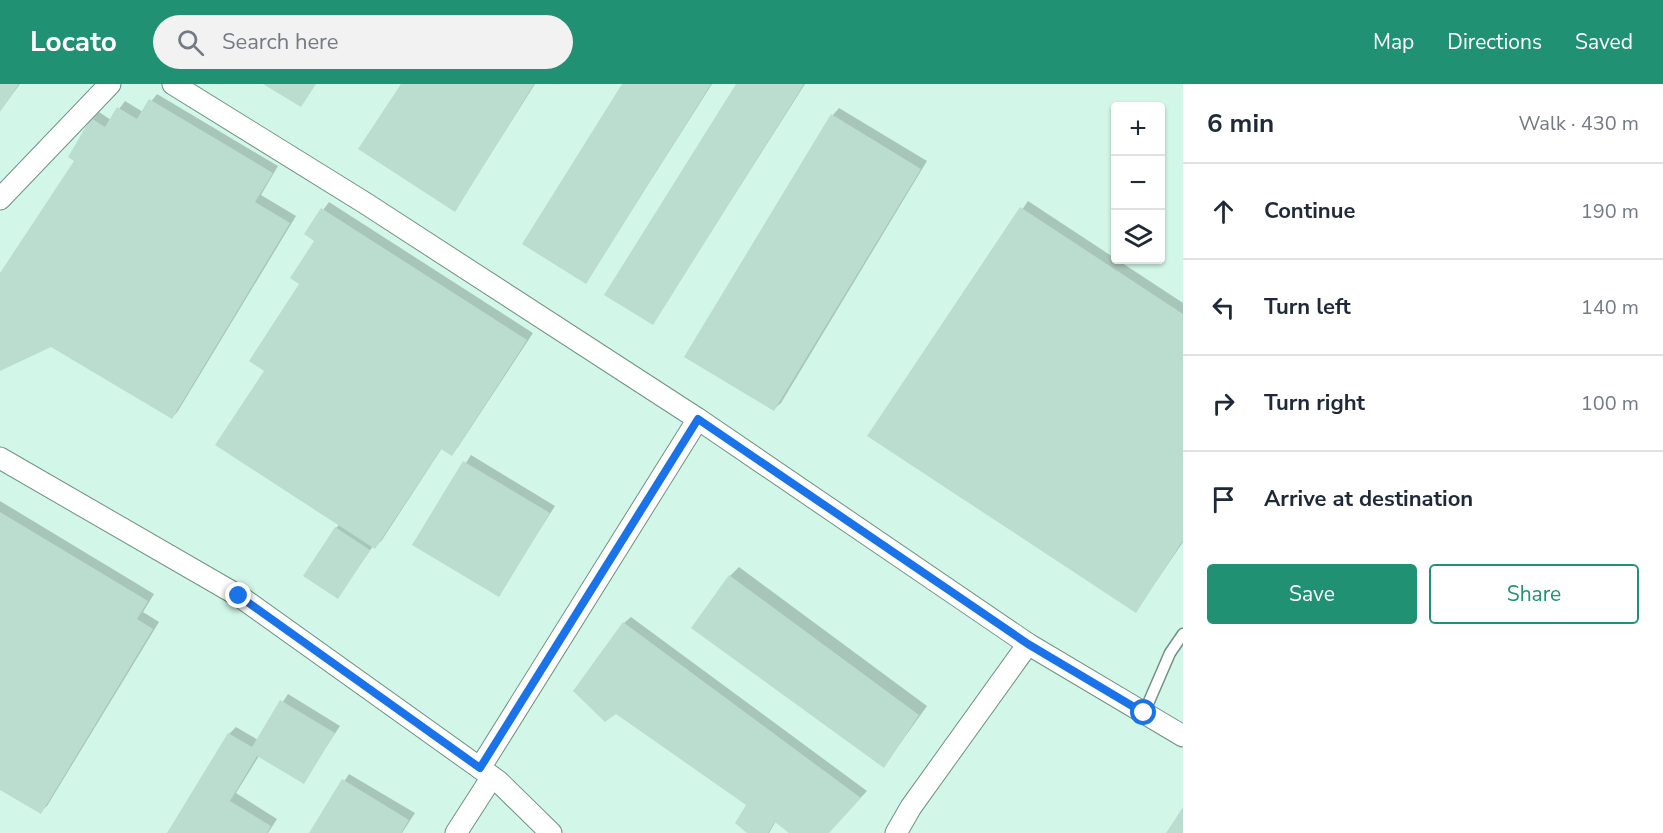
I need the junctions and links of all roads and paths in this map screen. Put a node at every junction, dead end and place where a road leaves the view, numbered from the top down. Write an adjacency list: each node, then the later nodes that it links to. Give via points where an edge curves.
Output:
1 (110, 84): 3 (street)
2 (173, 84): 4 (street)
3 (0, 199)
4 (698, 419): 7 (street); 10 (street)
5 (0, 458): 10 (street, via 239,596)
6 (1183, 634): 8 (lane, via 1170,653)
7 (1028, 644): 8 (street); 13 (street)
8 (1144, 713): 9 (street)
9 (1183, 736)
10 (486, 773): 11 (street); 12 (street)
11 (456, 833)
12 (550, 833)
13 (896, 833)

